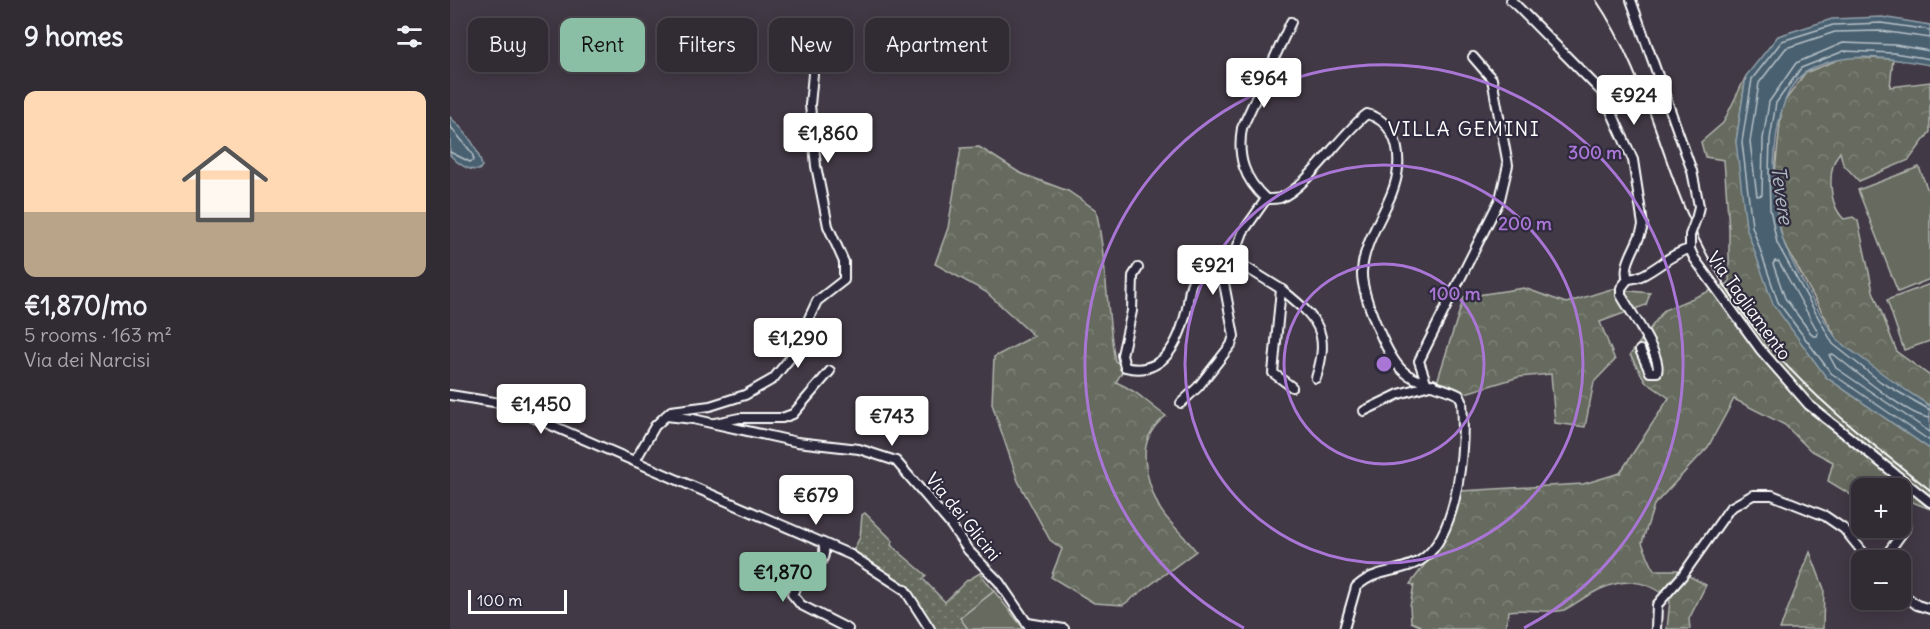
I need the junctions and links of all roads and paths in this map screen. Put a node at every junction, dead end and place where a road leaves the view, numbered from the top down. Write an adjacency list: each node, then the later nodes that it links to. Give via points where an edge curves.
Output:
1 (1511, 0): 11 (street, via 1603,93 1626,138 1643,225 1626,269)
2 (1631, 0): 7 (street, Via Tagliamento, bridge, via 1692,171 1698,216 1690,235)
3 (1291, 22): 6 (street, via 1254,99 1239,146 1247,178)
4 (1473, 57): 16 (street, via 1492,79 1508,165 1500,199 1419,361)
5 (813, 74): 21 (street, via 810,105 816,166 828,226 844,262 844,280 817,301 791,357 773,379 745,395 710,406 671,411)
6 (1266, 199): 8 (street, via 1243,232); 16 (street, via 1280,198 1296,187 1367,114 1388,126 1396,141 1398,169 1365,253 1363,290 1394,360 1402,371)
7 (1690, 249): 11 (street); 24 (street, Via Tagliamento, via 1790,385 1825,420)
8 (1232, 262): 10 (street); 12 (street)
9 (1138, 268): 10 (street, via 1133,276 1132,311 1122,355 1125,366 1137,370 1160,363 1169,354 1183,326 1193,279 1210,268)
10 (1225, 270): 19 (street, via 1234,336 1231,345)
11 (1628, 279): 13 (street, via 1621,295 1655,354 1657,372 1646,367)
12 (1281, 289): 15 (street, via 1318,324 1323,355); 17 (street, via 1273,373)
13 (1640, 350)
14 (830, 371): 22 (street, Via dei Glicini, via 793,414)
15 (1316, 378)
16 (1430, 383): 20 (street); 33 (street, via 1459,395 1462,400 1461,458 1445,528 1437,545 1422,559 1372,576 1356,586)
17 (1292, 387)
18 (450, 395): 23 (street, via 500,404)
19 (1181, 404)
20 (1364, 411)
21 (666, 416): 22 (street, Via dei Glicini); 23 (street, via 655,426)
22 (713, 423): 29 (street, Via dei Glicini, via 797,442 860,449 896,462 999,582)
23 (635, 462): 25 (street)
24 (1930, 502)
25 (823, 543): 30 (street, via 824,560 796,585 792,594 801,604); 31 (street, via 869,564 905,590)
26 (1861, 550): 34 (street, via 1844,529 1825,516 1773,495 1753,495 1730,508 1657,605)
27 (1911, 600): 28 (street)
28 (1930, 609)
29 (1029, 626): 32 (street)
30 (848, 629)
31 (930, 629)
32 (1064, 629)
33 (1344, 629)
34 (1656, 629)

